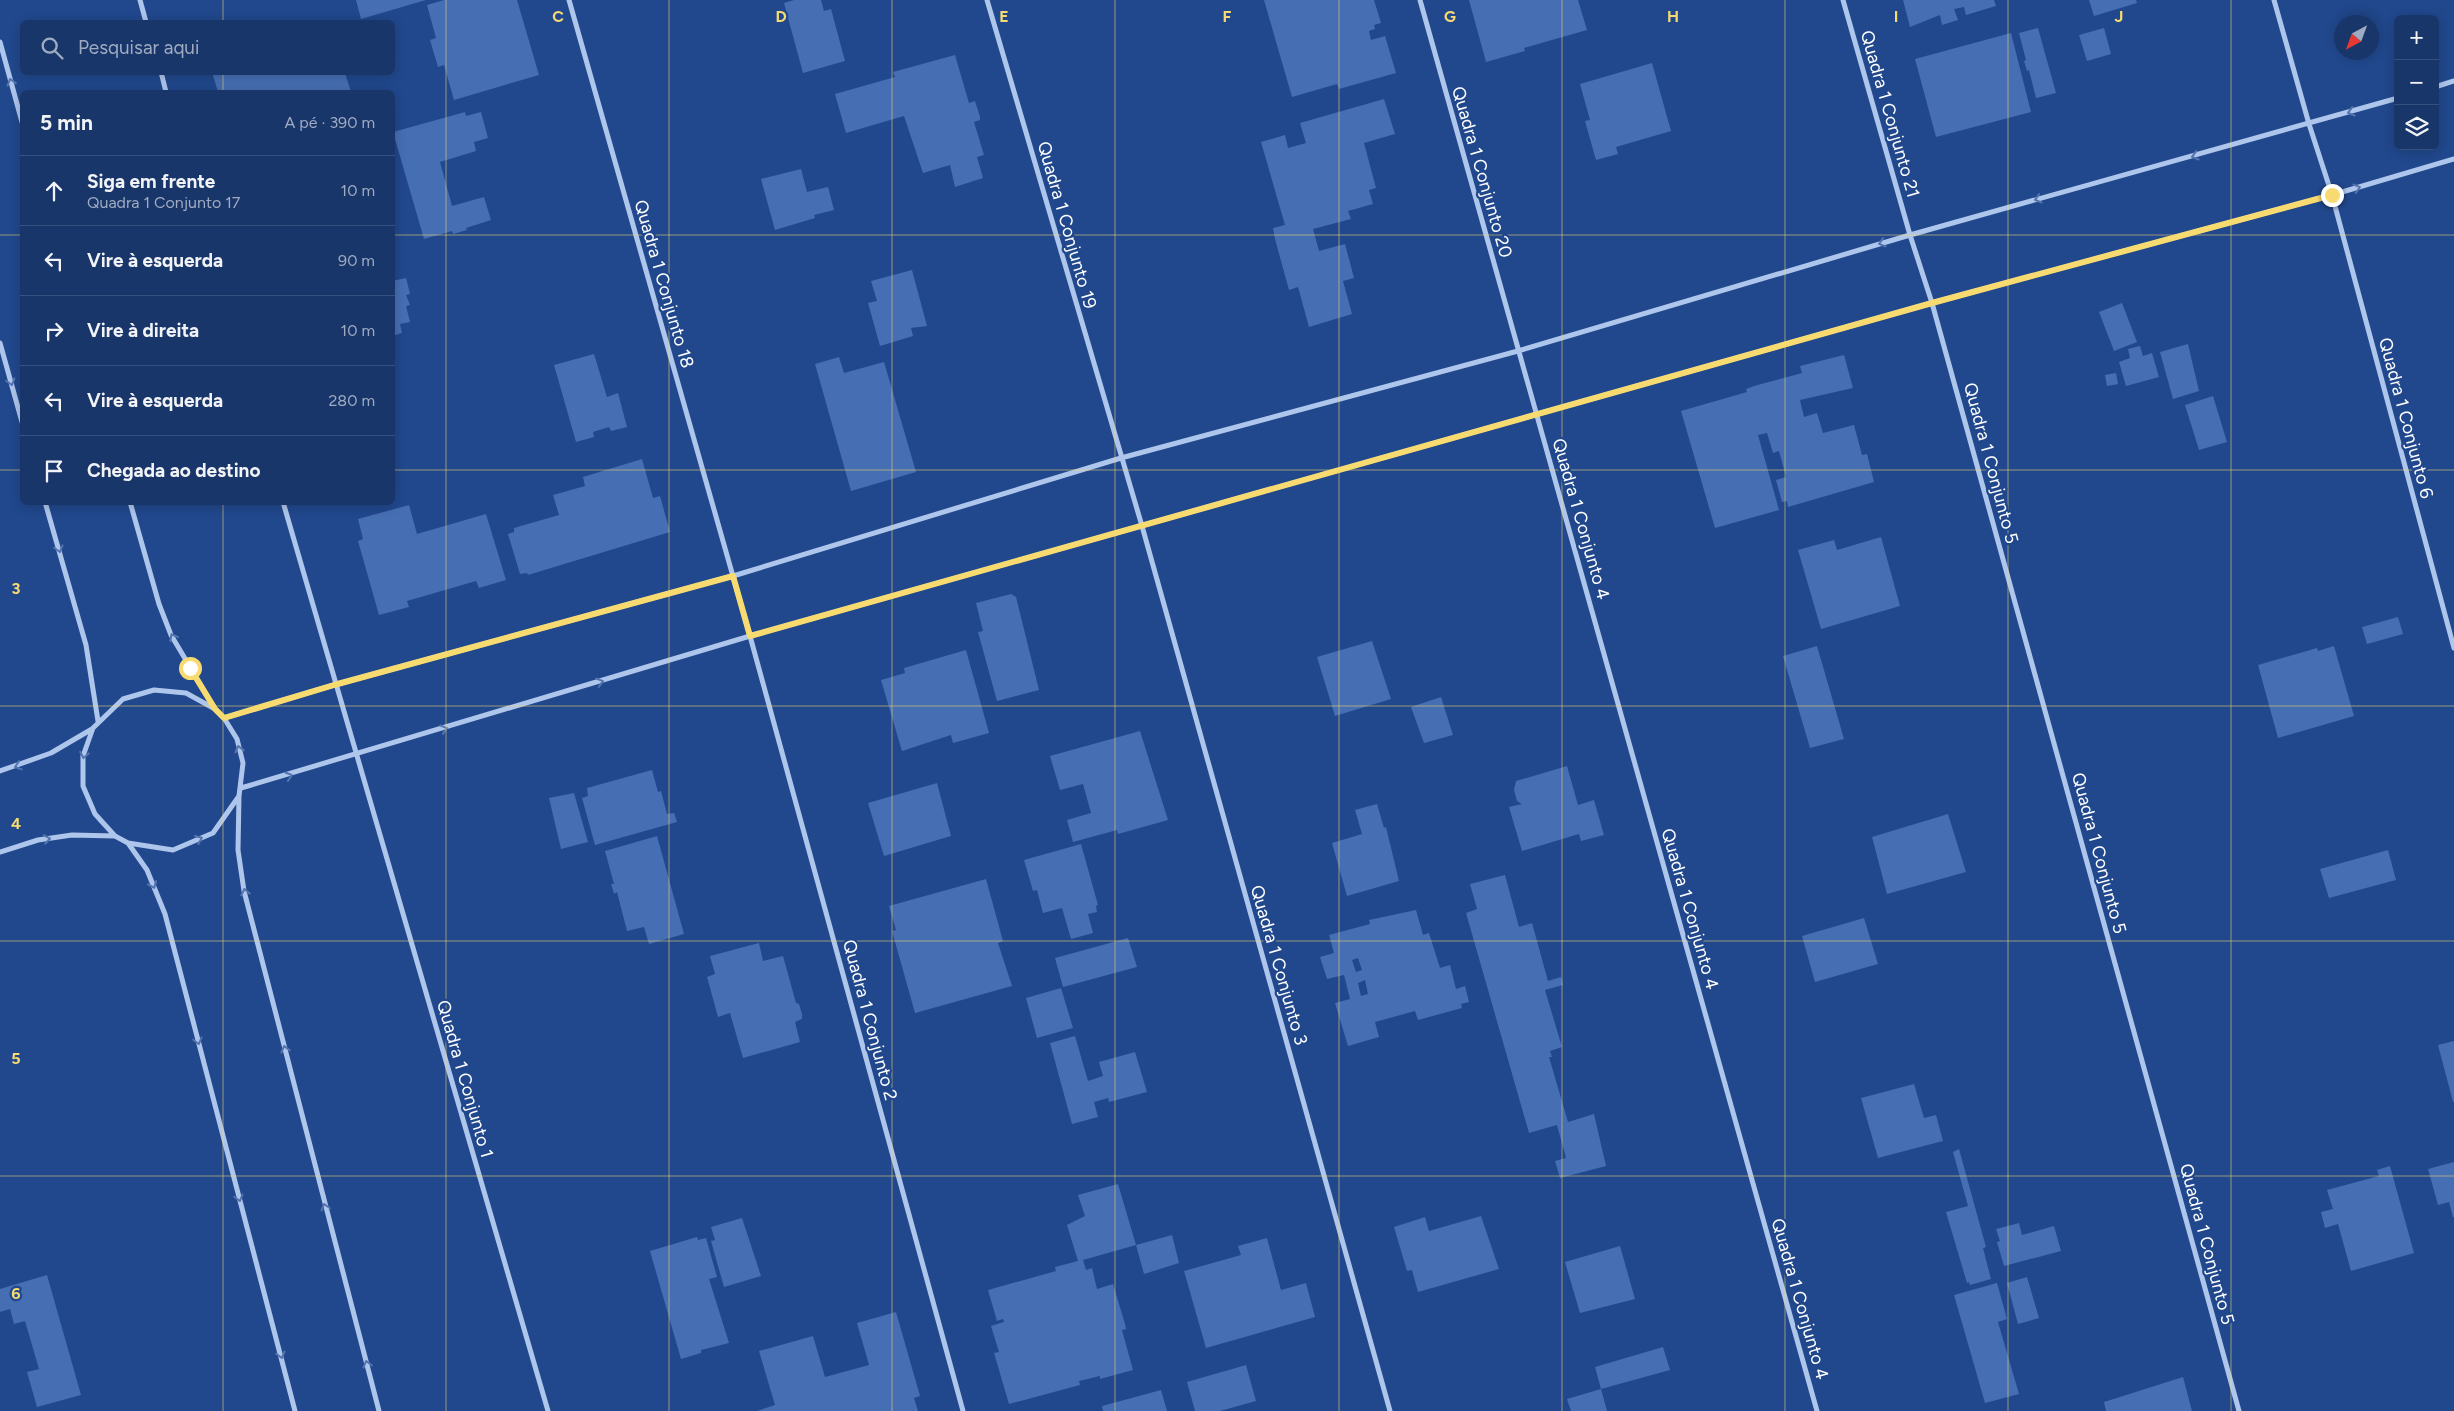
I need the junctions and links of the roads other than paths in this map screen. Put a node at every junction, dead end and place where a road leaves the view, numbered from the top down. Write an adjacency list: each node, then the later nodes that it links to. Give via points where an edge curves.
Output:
1 (140, 0): 7 (street)
2 (569, 0): 29 (street, Quadra 1 Conjunto 18)
3 (987, 0): 24 (street, Quadra 1 Conjunto 19)
4 (1420, 0): 21 (street, Quadra 1 Conjunto 20)
5 (1843, 0): 18 (street, Quadra 1 Conjunto 21)
6 (2274, 0): 15 (street, Quadra 1 Conjunto 6)
7 (145, 20)
8 (0, 42): 14 (street, one-way to 8)
9 (161, 75): 12 (street)
10 (2454, 81): 11 (street)
11 (2439, 86)
12 (165, 90)
13 (2394, 99): 15 (street, one-way to 15)
14 (20, 115)
15 (2309, 124): 17 (street, Quadra 1 Conjunto 6); 18 (street, one-way to 18)
16 (2454, 159): 17 (street, one-way to 16)
17 (2332, 195): 19 (street); 31 (street, Quadra 1 Conjunto 6)
18 (1910, 235): 19 (street, Quadra 1 Conjunto 21); 21 (street, one-way to 21)
19 (1932, 303): 22 (street); 50 (street, Quadra 1 Conjunto 5)
20 (0, 343): 23 (street, one-way to 23)
21 (1518, 351): 22 (street, Quadra 1 Conjunto 20); 24 (street)
22 (1537, 414): 28 (street); 49 (street, Quadra 1 Conjunto 4)
23 (20, 415)
24 (1121, 458): 28 (street, Quadra 1 Conjunto 19); 29 (street)
25 (46, 505): 35 (street, one-way to 35, via 86,646)
26 (131, 505): 33 (street, one-way to 26, via 158,604)
27 (283, 505): 32 (street, Quadra 1 Conjunto 1)
28 (1142, 526): 30 (street); 48 (street, Quadra 1 Conjunto 3)
29 (733, 576): 30 (street, Quadra 1 Conjunto 18); 32 (street)
30 (750, 636): 37 (street, one-way to 30); 47 (street, Quadra 1 Conjunto 2)
31 (2454, 648)
32 (334, 685): 34 (street); 37 (street, Quadra 1 Conjunto 1)
33 (215, 709): 34 (street); 35 (street, via 186,693 154,690 123,699)
34 (224, 718): 39 (street, one-way to 34, via 243,763 237,739)
35 (98, 721): 36 (street)
36 (93, 728): 38 (street, one-way to 38, via 51,753); 41 (street, one-way to 41, via 82,756 83,786 94,814)
37 (355, 756): 39 (street, one-way to 37); 46 (street, Quadra 1 Conjunto 1)
38 (0, 771)
39 (242, 788): 40 (street)
40 (239, 796): 42 (street, one-way to 40, via 173,850 181,847 213,833); 45 (street, one-way to 40, via 244,891 238,850)
41 (115, 836): 42 (street); 43 (street, one-way to 41, via 38,840 72,835)
42 (128, 843): 44 (street, one-way to 44, via 147,870 164,914)
43 (0, 852)
44 (295, 1411)
45 (379, 1411)
46 (548, 1411)
47 (963, 1411)
48 (1390, 1411)
49 (1817, 1411)
50 (2239, 1411)

